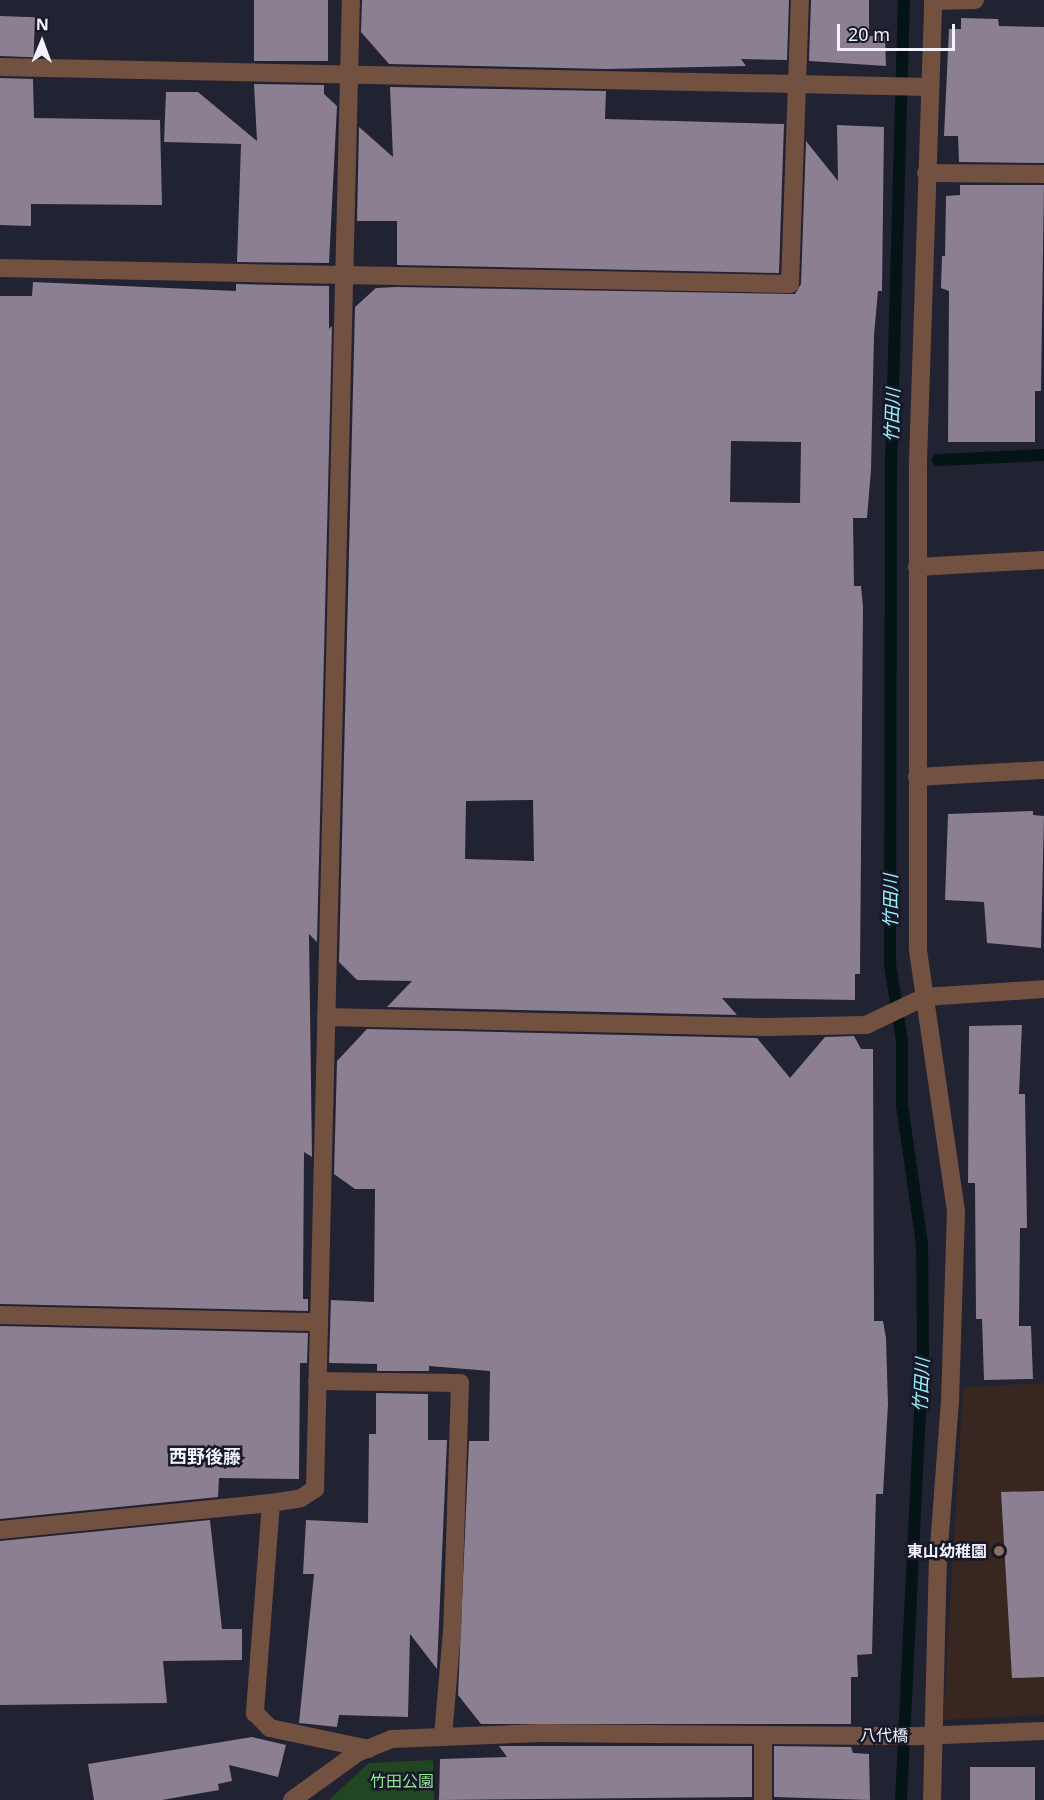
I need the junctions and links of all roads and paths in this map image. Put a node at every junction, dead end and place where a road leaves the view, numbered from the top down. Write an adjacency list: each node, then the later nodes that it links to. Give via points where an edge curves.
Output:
1 (351, 0): 6 (street)
2 (800, 0): 7 (street)
3 (933, 0): 4 (street); 8 (street)
4 (975, 0)
5 (0, 67): 6 (street)
6 (349, 75): 7 (street); 12 (street)
7 (797, 85): 8 (street); 12 (street, via 790,285)
8 (923, 88): 9 (street)
9 (926, 173): 10 (street); 14 (street)
10 (1044, 174)
11 (0, 268): 12 (street)
12 (344, 275): 19 (street)
13 (1044, 560): 14 (street)
14 (917, 567): 16 (street)
15 (1044, 770): 16 (street)
16 (917, 777): 18 (street, via 918,949)
17 (1044, 989): 18 (street)
18 (925, 997): 19 (street, via 866,1025 755,1027); 28 (street, via 956,1211 950,1402)
19 (326, 1017): 21 (street)
20 (0, 1315): 21 (street)
21 (319, 1322): 22 (street)
22 (317, 1381): 23 (street, via 315,1489 301,1498); 27 (street, via 460,1383 452,1631)
23 (271, 1503): 24 (street); 29 (street, via 255,1713 270,1728)
24 (0, 1530)
25 (1044, 1731): 28 (street, 八代橋)
26 (763, 1735): 27 (street, 八代橋); 28 (street, 八代橋); 31 (street)
27 (443, 1736): 29 (street, 八代橋, via 392,1739)
28 (927, 1736): 32 (street)
29 (369, 1749): 30 (street, 八代橋)
30 (292, 1800)
31 (763, 1800)
32 (932, 1800)

